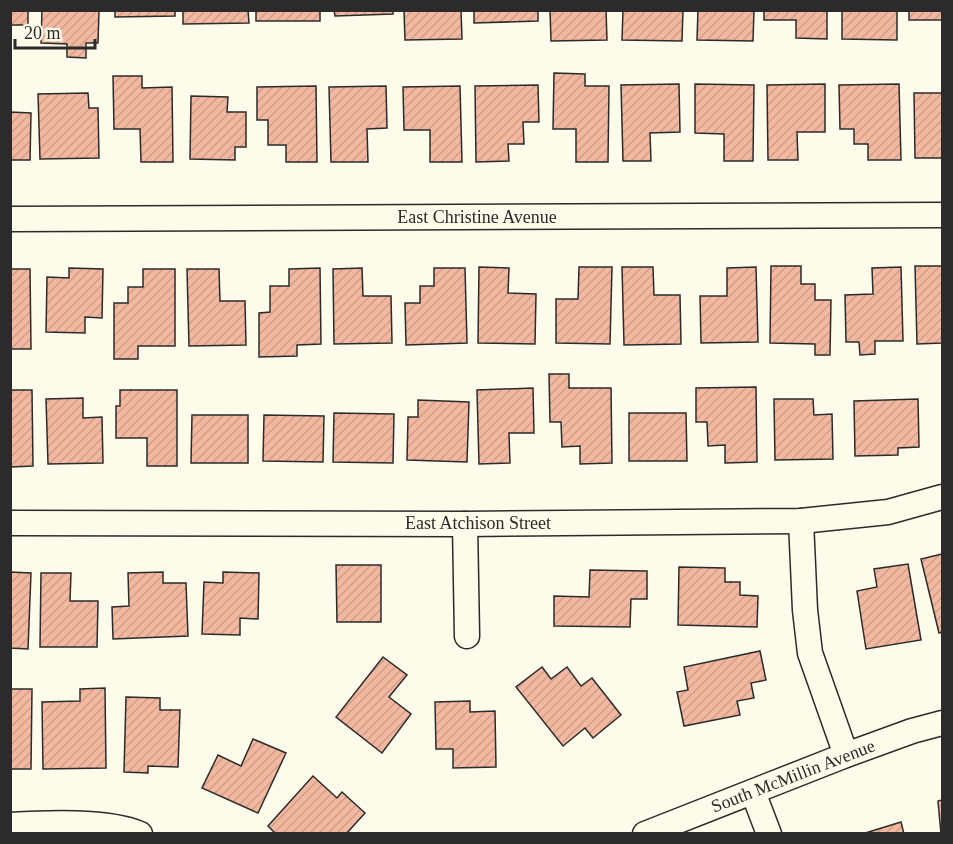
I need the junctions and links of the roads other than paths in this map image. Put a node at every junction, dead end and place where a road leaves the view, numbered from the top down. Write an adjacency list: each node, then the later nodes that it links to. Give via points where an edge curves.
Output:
1 (942, 215): 2 (street, East Christine Avenue)
2 (10, 219)
3 (942, 497): 4 (street, East Atchison Street, via 888,512)
4 (801, 520): 6 (street, East Atchison Street); 9 (street, via 810,653)
5 (10, 522): 6 (street, East Atchison Street)
6 (465, 524): 7 (street)
7 (467, 636)
8 (942, 723): 9 (street, South McMillin Avenue)
9 (846, 755): 10 (street, South McMillin Avenue)
10 (753, 792): 13 (street, South McMillin Avenue); 14 (street)
11 (10, 825): 12 (street, via 102,826)
12 (140, 834)
13 (645, 834)
14 (769, 834)

